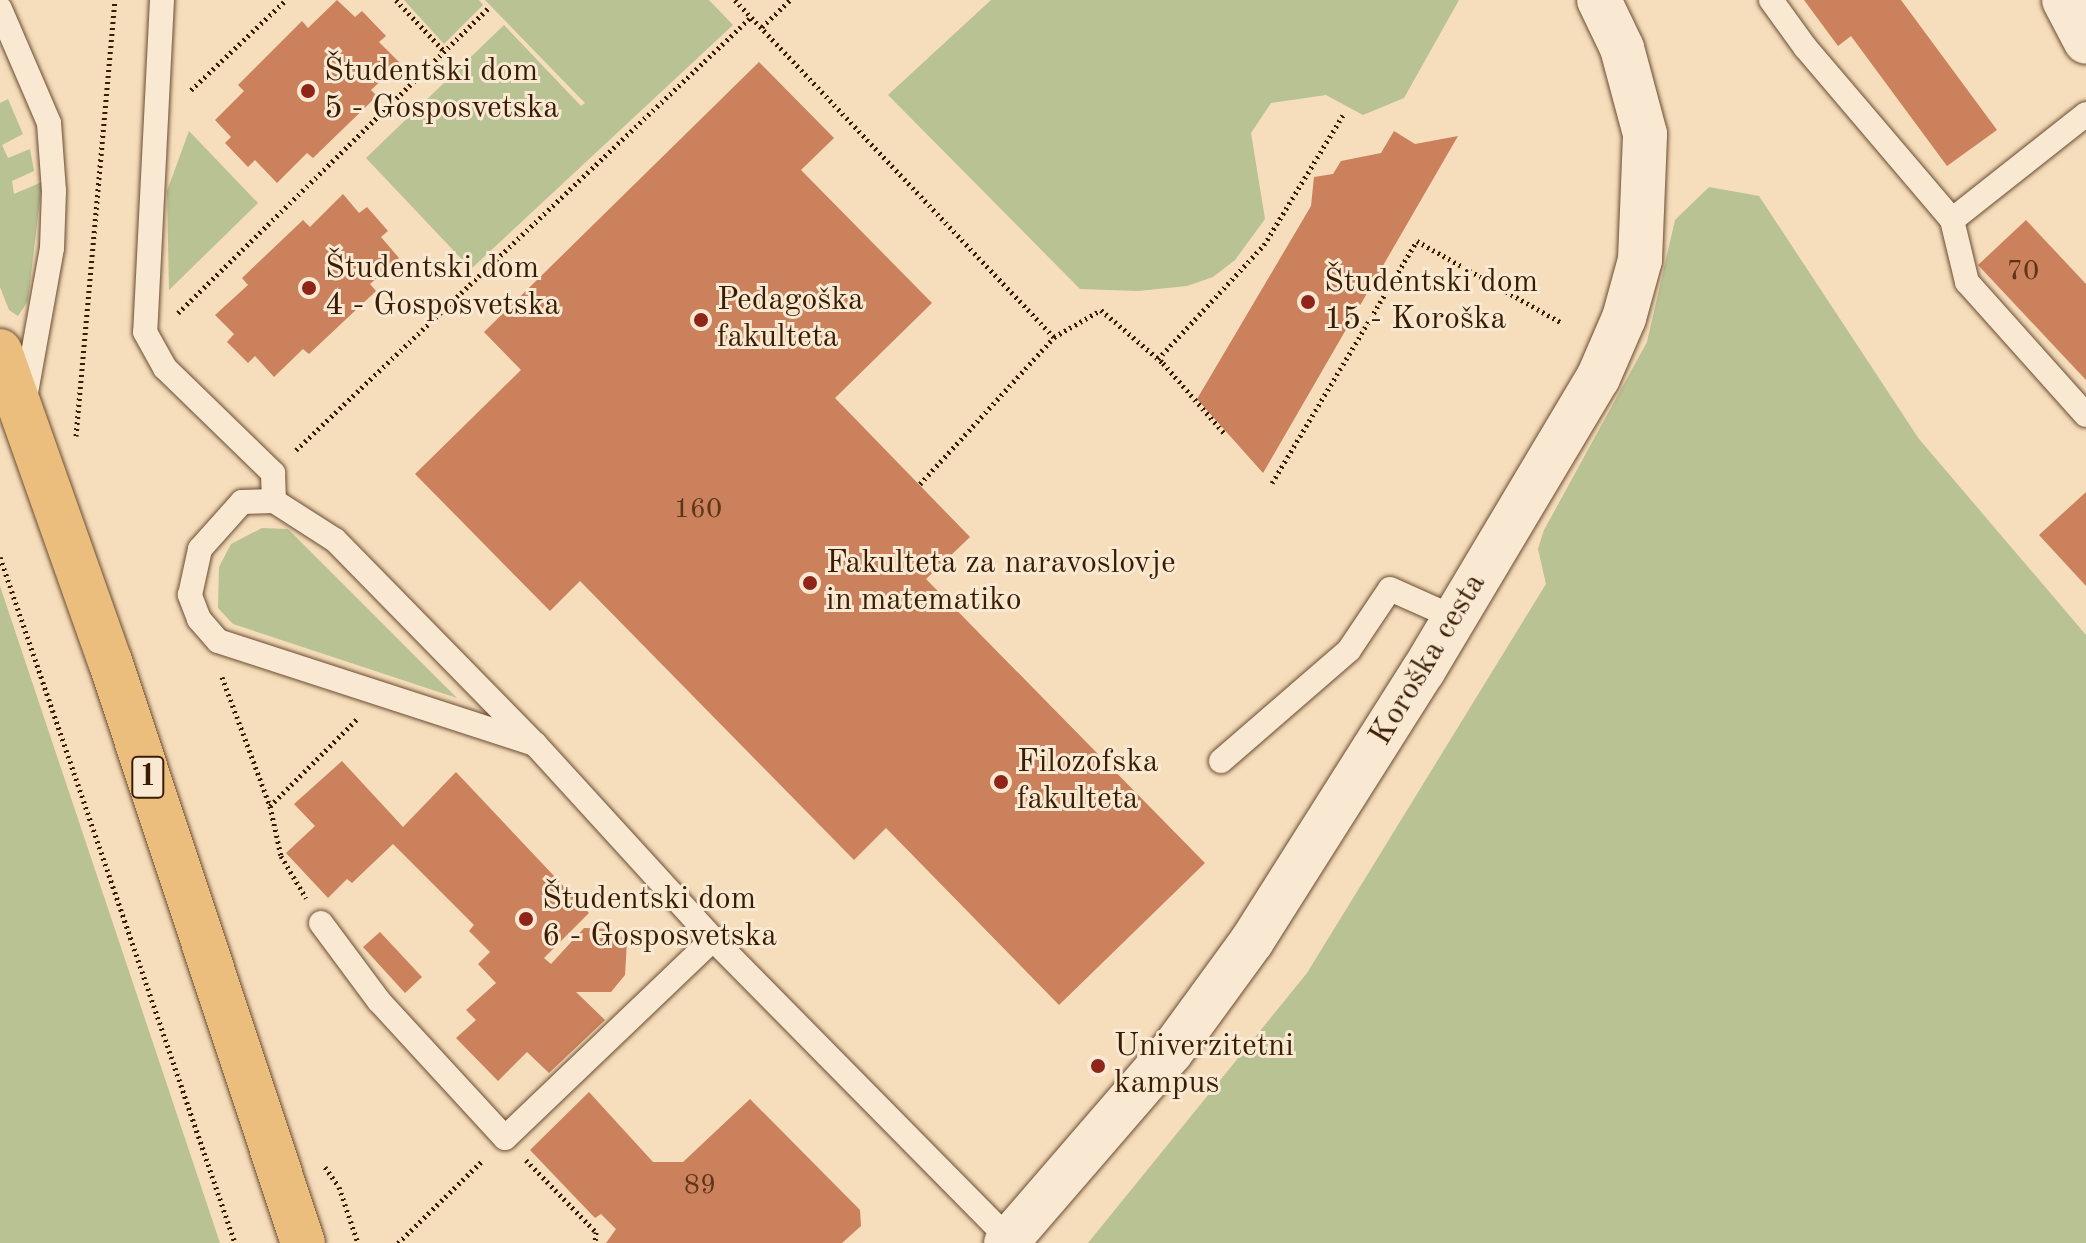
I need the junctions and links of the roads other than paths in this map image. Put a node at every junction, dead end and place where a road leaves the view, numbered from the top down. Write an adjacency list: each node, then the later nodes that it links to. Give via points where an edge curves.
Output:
1 (162, 0): 12 (lane, via 145,332 165,368 273,473)
2 (1599, 0): 13 (street, Koroška cesta, via 1622,48 1645,134 1640,260 1624,318 1598,378)
3 (1771, 0): 8 (lane)
4 (2064, 0): 6 (street)
5 (0, 9): 10 (lane, via 49,123 54,191 52,248)
6 (2086, 42)
7 (2086, 114): 8 (lane)
8 (1952, 220): 11 (lane, via 1967,282)
9 (0, 351): 10 (main road, 1)
10 (23, 410): 19 (main road, 1)
11 (2086, 415)
12 (274, 501): 14 (lane, via 335,540); 14 (lane, via 242,502 200,549 190,595 199,619 218,641)
13 (1455, 618): 15 (lane, via 1390,589 1349,650); 18 (street, Koroška cesta, via 1252,941 1171,1052)
14 (535, 744): 17 (lane)
15 (1221, 761)
16 (321, 923): 17 (lane, via 379,1001 505,1138)
17 (713, 939): 18 (lane)
18 (1008, 1241)
19 (303, 1243)

